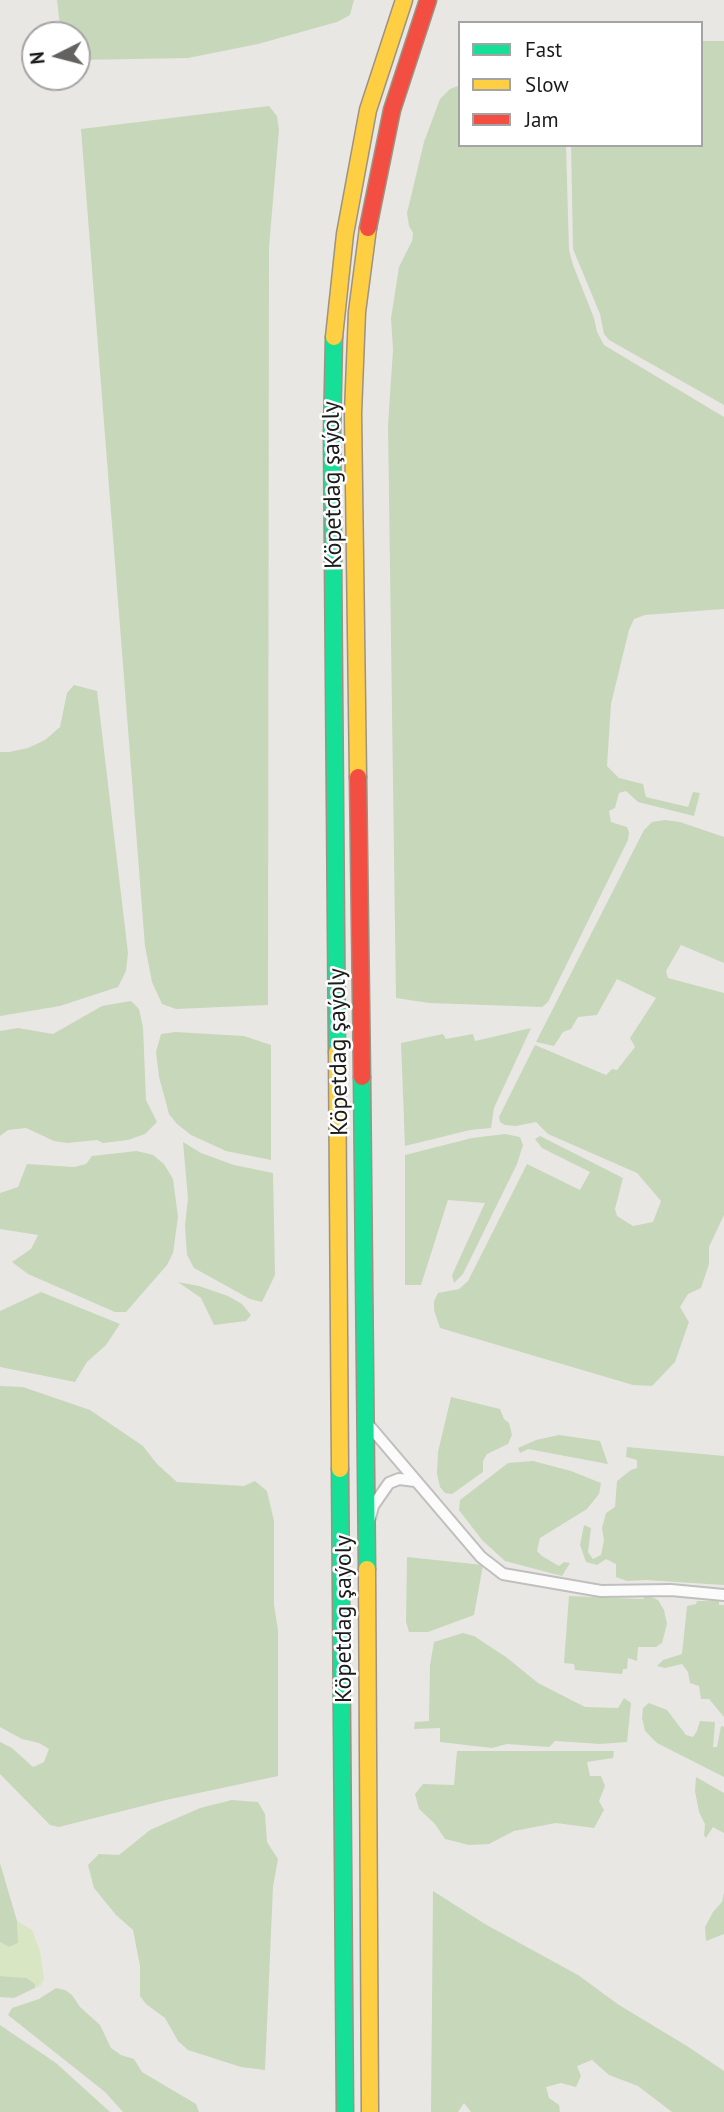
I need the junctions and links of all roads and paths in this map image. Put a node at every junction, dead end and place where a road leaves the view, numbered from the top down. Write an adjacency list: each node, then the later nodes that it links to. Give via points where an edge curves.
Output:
1 (403, 2): 7 (main road, Köpetdag şaýoly, via 368,110 345,234 334,334)
2 (426, 4): 3 (main road, Köpetdag şaýoly, via 393,110 372,202 358,312 353,413)
3 (366, 1422): 4 (street); 5 (main road, Köpetdag şaýoly)
4 (415, 1480): 5 (street, via 389,1483 373,1506); 6 (street, via 481,1557 503,1574 601,1591)
5 (366, 1535): 8 (main road, Köpetdag şaýoly)
6 (724, 1595)
7 (345, 2112)
8 (370, 2112)

